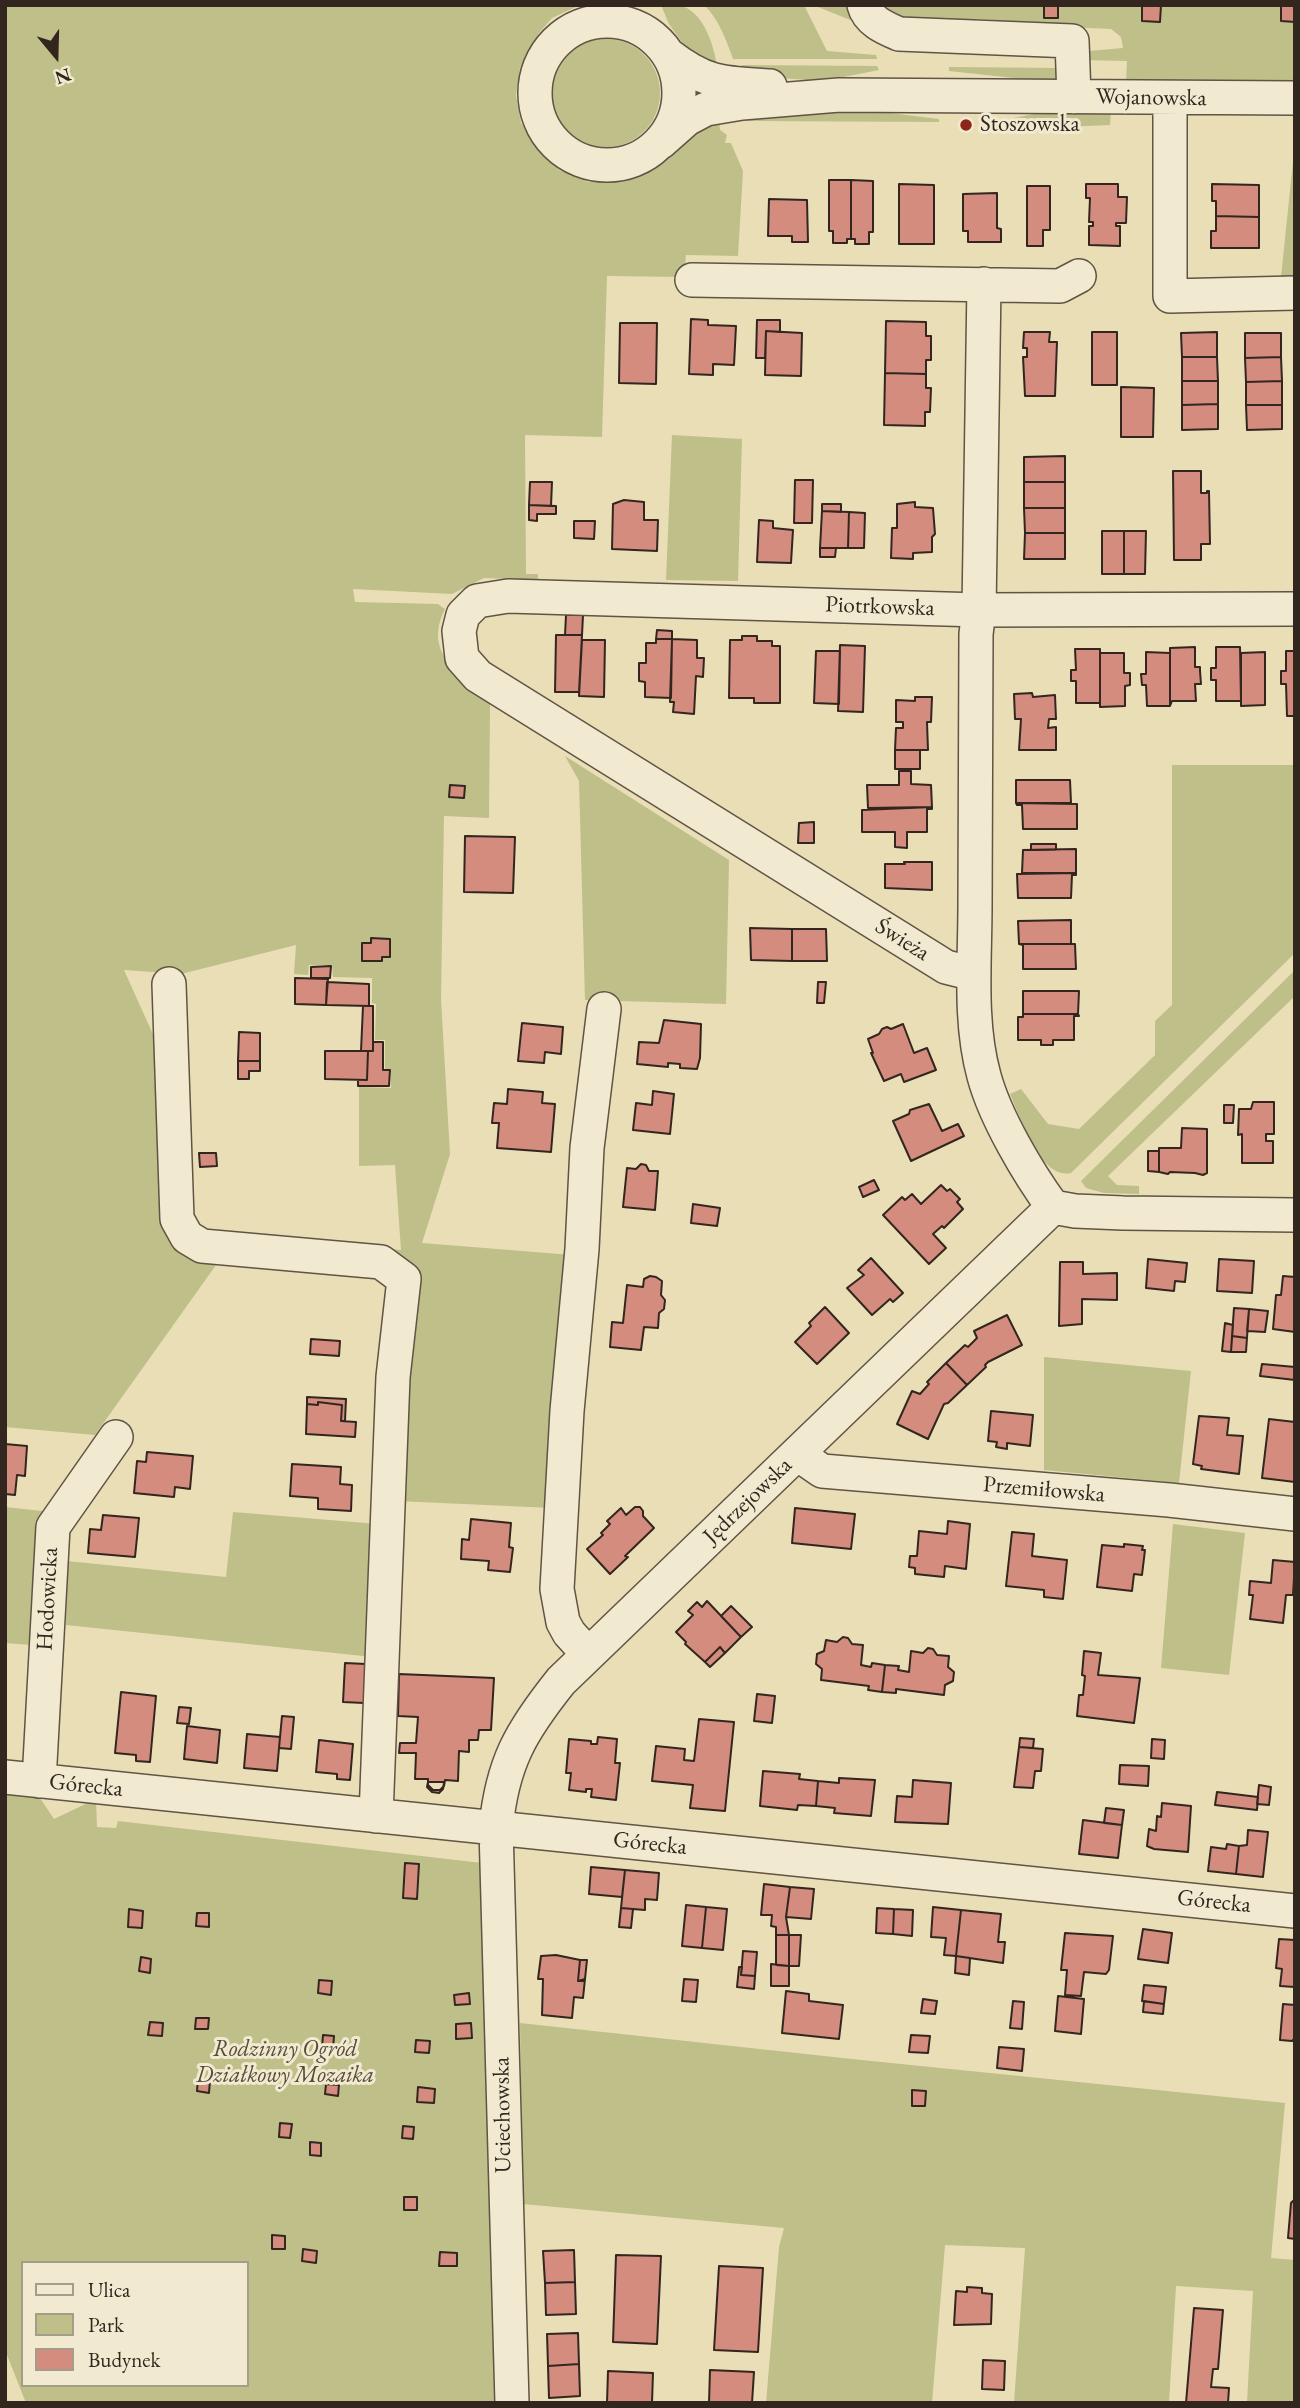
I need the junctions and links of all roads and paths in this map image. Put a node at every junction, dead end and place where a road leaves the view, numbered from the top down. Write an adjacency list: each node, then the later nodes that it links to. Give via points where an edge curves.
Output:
1 (603, 5): 4 (street)
2 (649, 5): 5 (street)
3 (864, 5): 7 (street, via 878,24 899,34 1072,41)
4 (571, 30): 5 (street, via 593,21 616,20 638,26); 10 (street, via 551,45 539,67 534,92 538,117 550,139 569,155 592,164 617,165 641,157)
5 (664, 48): 6 (street, Wojanowska, via 709,80); 10 (street, via 679,77 680,100 674,123)
6 (839, 95): 7 (street, Wojanowska); 10 (street, Wojanowska, via 706,109)
7 (1074, 97): 8 (street, Wojanowska)
8 (1170, 98): 9 (street, Wojanowska); 14 (street, via 1170,296)
9 (1295, 99)
10 (661, 142)
11 (692, 280): 13 (street)
12 (1070, 281): 13 (street)
13 (985, 284): 17 (street)
14 (1295, 293)
15 (468, 608): 17 (street, Piotrkowska, via 477,601 508,596); 18 (street, Świeża, via 460,645 462,658 478,676 946,967)
16 (1295, 609): 17 (street, Piotrkowska)
17 (979, 610): 18 (street)
18 (974, 974): 21 (street, via 976,1038 984,1078 1019,1154)
19 (169, 984): 29 (street, via 177,1219 187,1237 202,1246 381,1262 404,1279 393,1377)
20 (604, 1009): 26 (street, via 587,1148 557,1589 563,1622)
21 (1053, 1207): 22 (street); 24 (street, Jędrzejowska)
22 (1295, 1215)
23 (116, 1437): 28 (street, Hodowicka, via 53,1527)
24 (799, 1452): 25 (street, Przemiłowska, via 822,1471); 26 (street, Jędrzejowska)
25 (1295, 1514)
26 (588, 1654): 30 (street, Jędrzejowska, via 532,1717 516,1747 499,1797)
27 (5, 1777): 28 (street, Górecka)
28 (39, 1781): 29 (street, Górecka)
29 (376, 1816): 30 (street, Górecka)
30 (496, 1828): 31 (street, Górecka); 32 (street, Uciechowska)
31 (1295, 1911)
32 (512, 2403)

